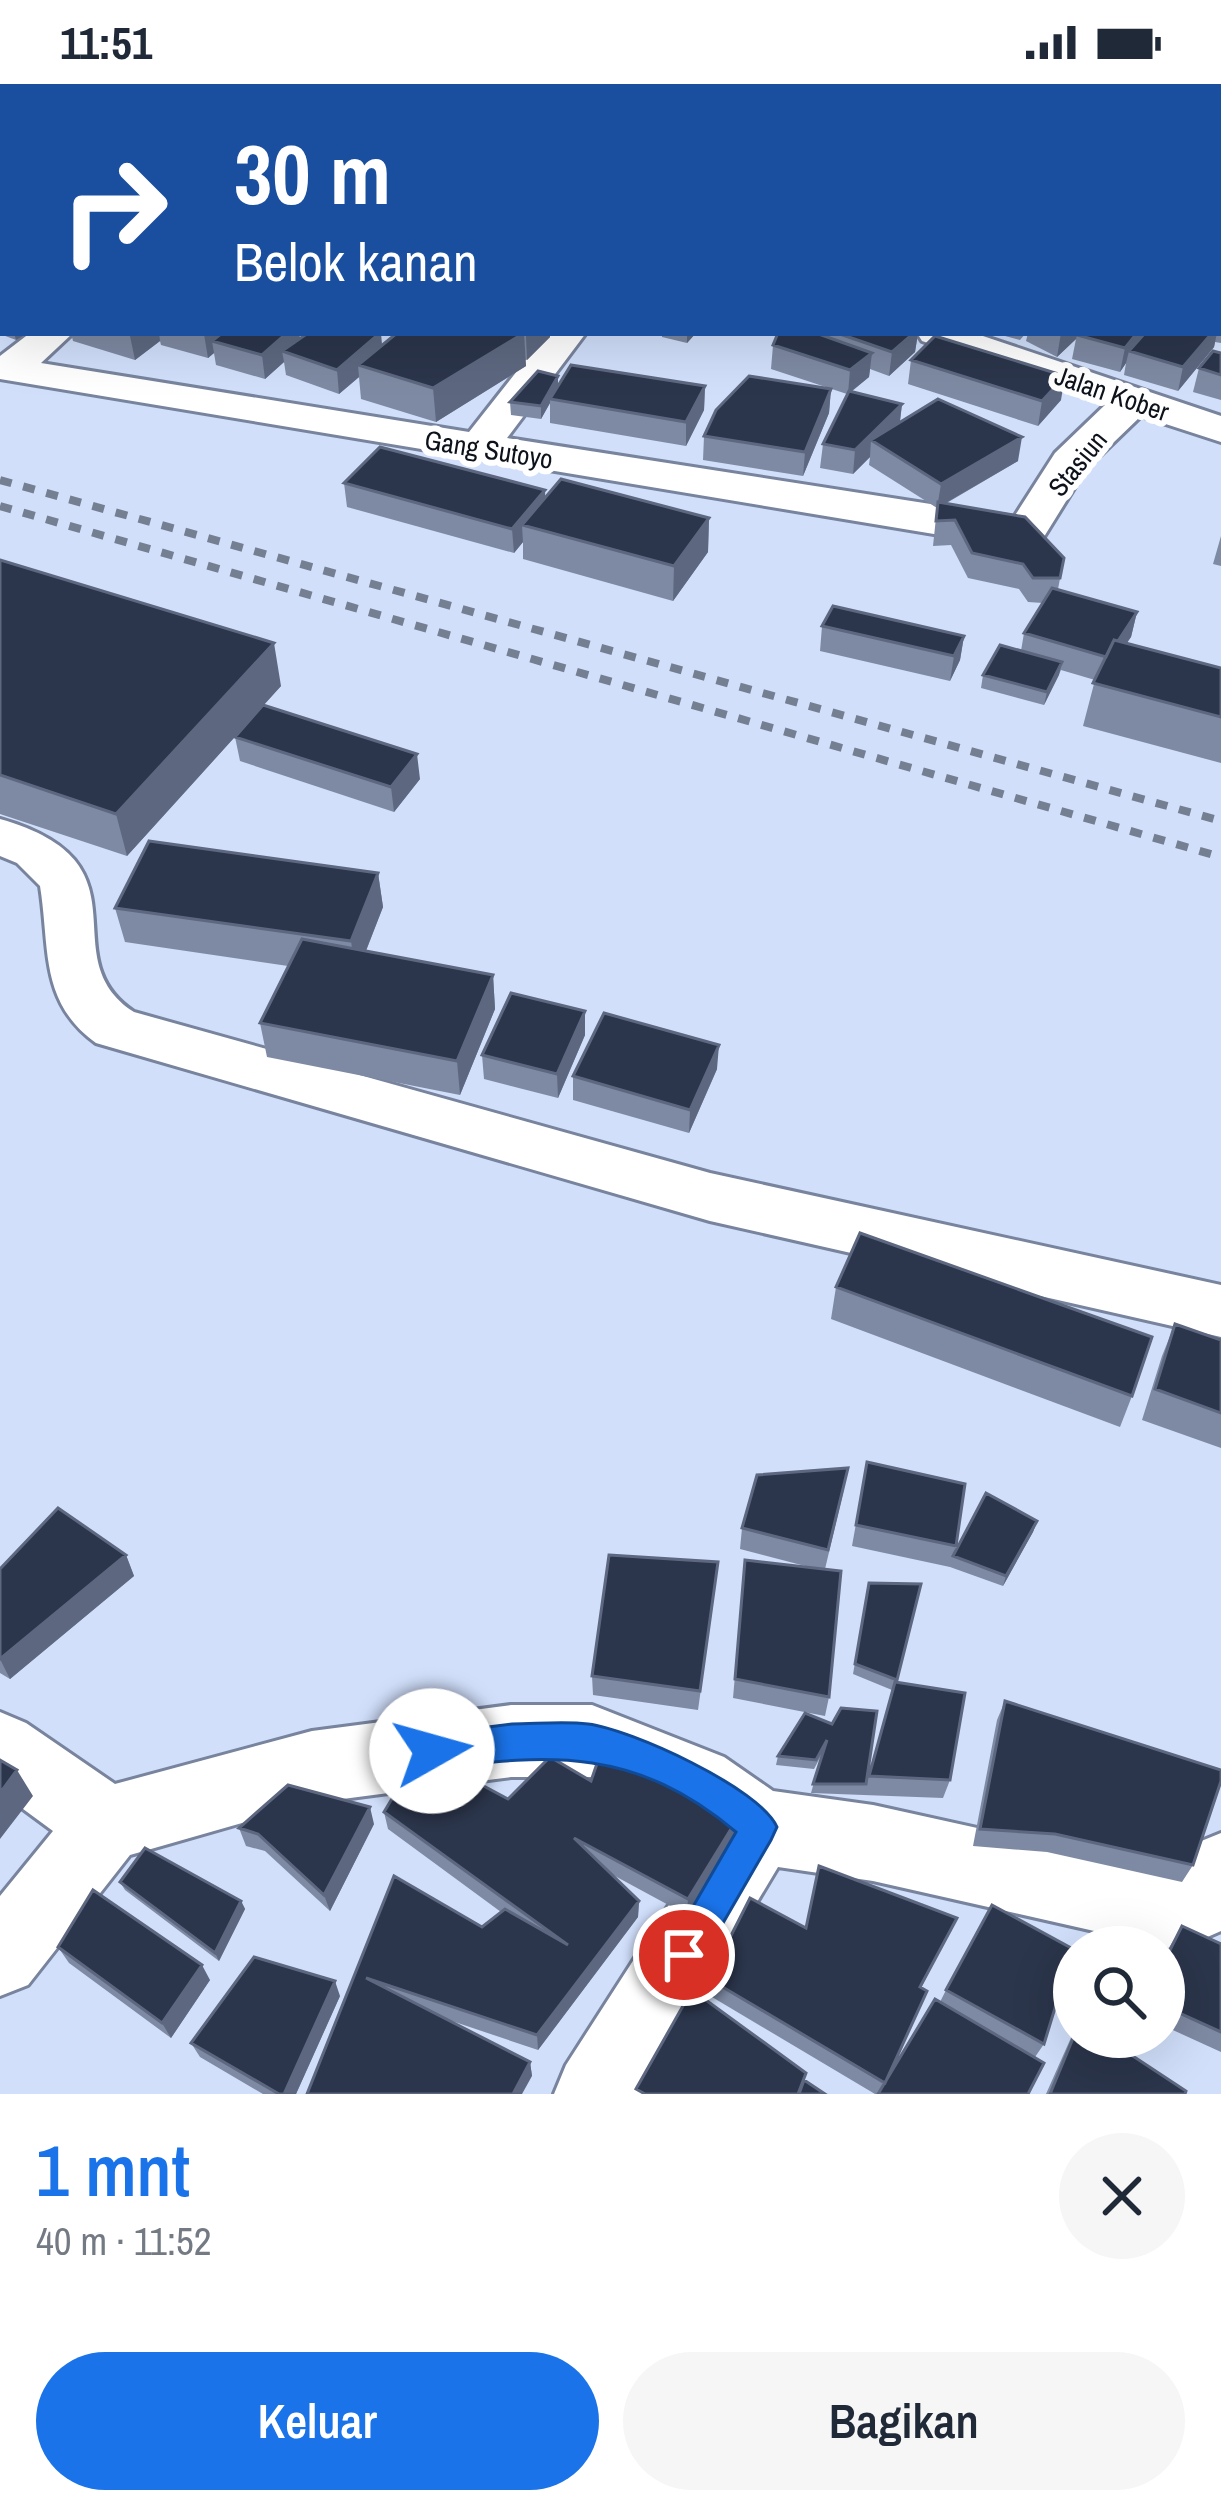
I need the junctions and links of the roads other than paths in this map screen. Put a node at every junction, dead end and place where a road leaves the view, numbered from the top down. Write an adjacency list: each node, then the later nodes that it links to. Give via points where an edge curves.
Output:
1 (50, 336): 4 (street, Gang Sutoyo)
2 (565, 336): 7 (street)
3 (945, 336): 5 (street, Jalan Kober)
4 (4, 372): 7 (street, Gang Sutoyo)
5 (1133, 401): 6 (street, Jalan Kober); 8 (street, Stasiun, via 1070,462)
6 (1221, 430)
7 (479, 447): 8 (street, Gang Sutoyo)
8 (1027, 531)
9 (0, 836): 10 (street, via 30,845 62,871 71,892 68,944 87,1006 116,1028 710,1197)
10 (1221, 1311)
11 (0, 1748): 12 (street)
12 (107, 1824): 13 (street, via 312,1767 512,1741 592,1741 698,1783); 15 (street)
13 (759, 1827): 14 (street, via 873,1843 1178,1911 1207,1898); 16 (street)
14 (1221, 1871)
15 (0, 1958)
16 (595, 2094)

